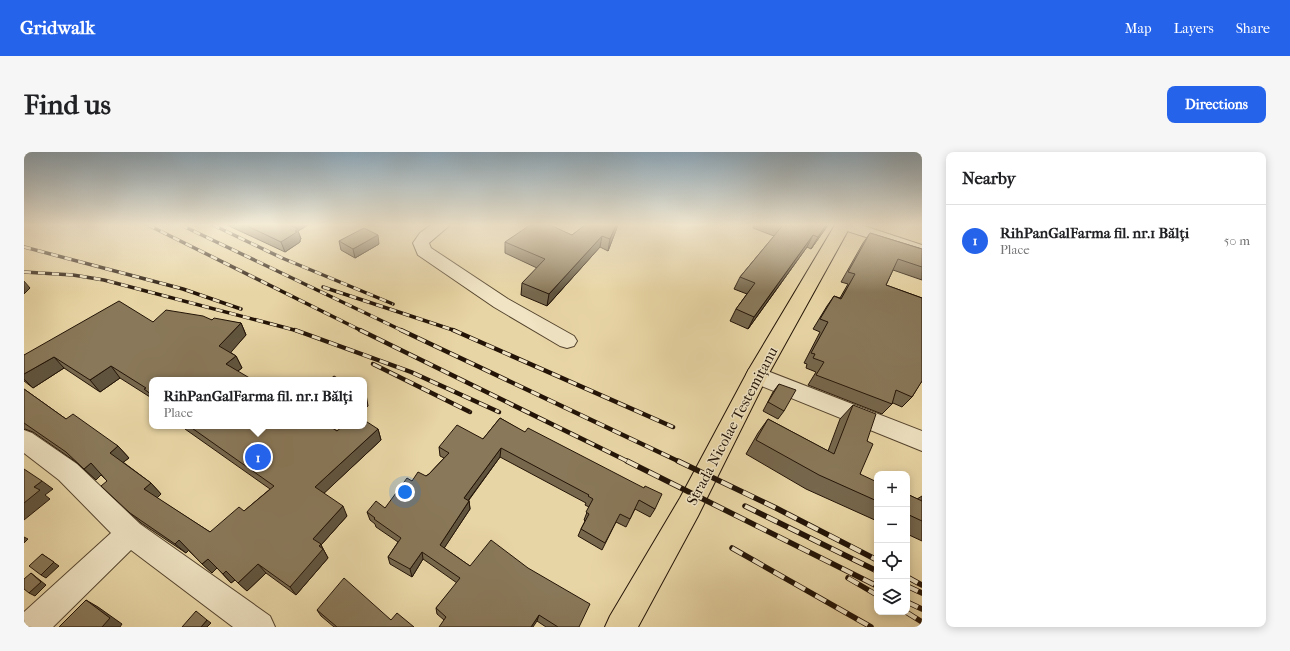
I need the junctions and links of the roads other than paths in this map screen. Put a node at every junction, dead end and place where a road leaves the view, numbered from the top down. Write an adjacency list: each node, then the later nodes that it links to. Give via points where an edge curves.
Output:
1 (423, 247): 3 (street, via 424,251 501,303)
2 (831, 247): 4 (main road, Strada Nicolae Testemițanu)
3 (566, 341)
4 (756, 375): 6 (street); 10 (main road, Strada Nicolae Testemițanu, via 689,507)
5 (24, 440): 7 (street, via 68,472)
6 (922, 441)
7 (130, 533): 8 (street); 9 (street)
8 (31, 627)
9 (259, 627)
10 (621, 627)

